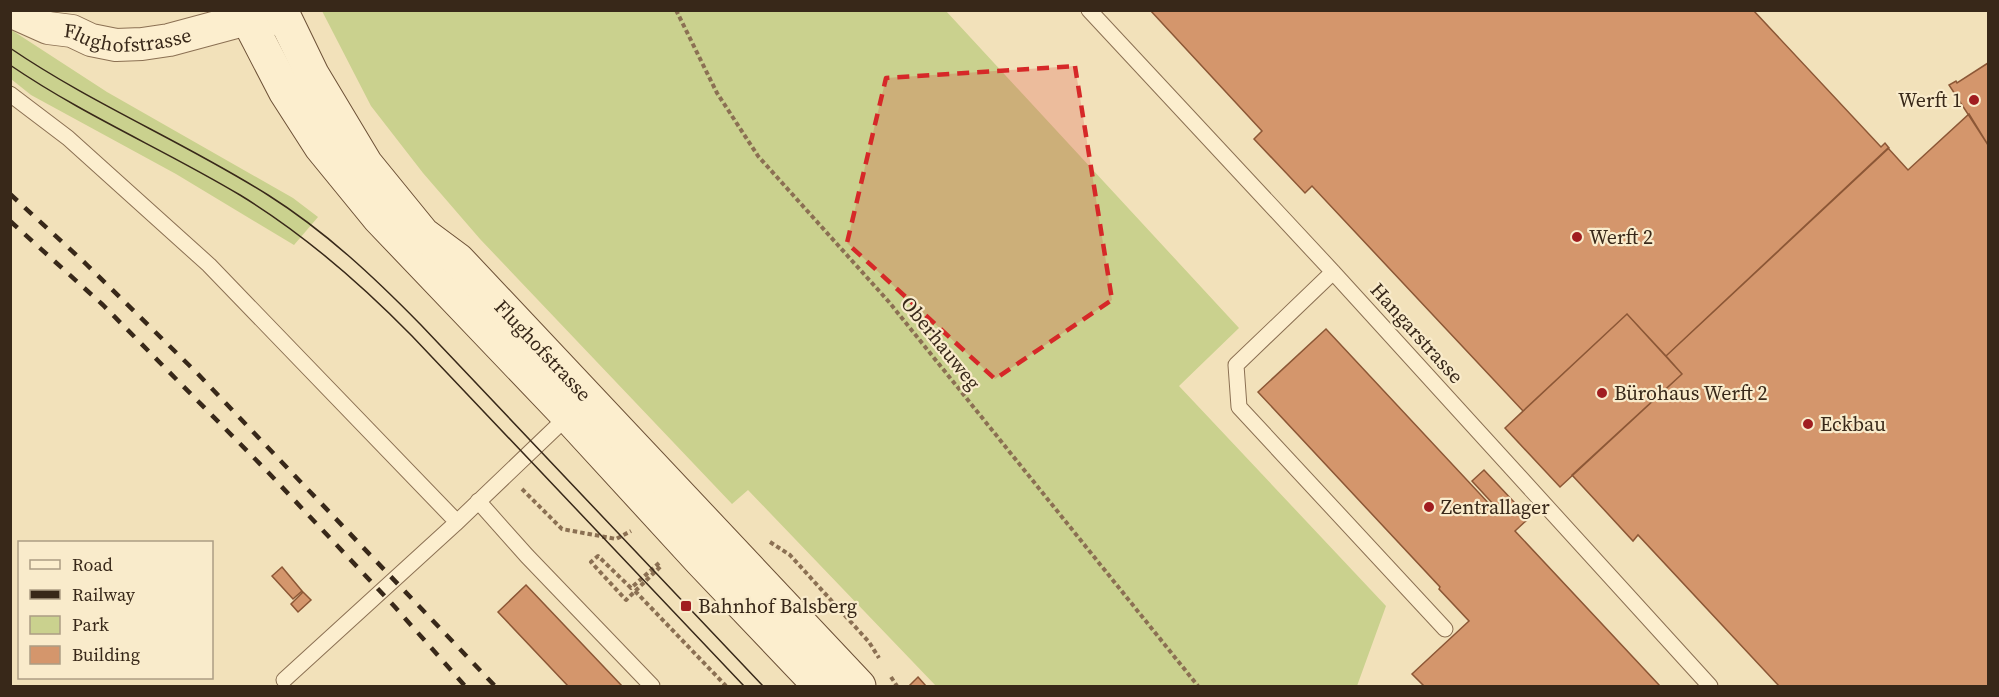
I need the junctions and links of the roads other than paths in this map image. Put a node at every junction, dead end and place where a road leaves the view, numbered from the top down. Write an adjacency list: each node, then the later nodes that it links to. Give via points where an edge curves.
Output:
1 (1089, 10): 6 (lane, Hangarstrasse)
2 (10, 11): 3 (street, Flughofstrasse, via 48,28 71,26 91,40 116,45 169,40)
3 (245, 15): 4 (street, Flughofstrasse); 7 (main road, Flughofstrasse, via 285,91 352,186)
4 (282, 15): 11 (main road, Flughofstrasse, via 354,146 423,234 458,260)
5 (10, 94): 9 (lane, via 68,138 209,265)
6 (1333, 272): 10 (lane, via 1236,364 1239,407); 15 (lane, Hangarstrasse)
7 (568, 416): 8 (lane); 14 (main road, Flughofstrasse)
8 (478, 501): 9 (lane); 13 (lane)
9 (457, 522): 12 (lane)
10 (1445, 629)
11 (873, 678)
12 (284, 680)
13 (652, 687)
14 (820, 687)
15 (1710, 687)

